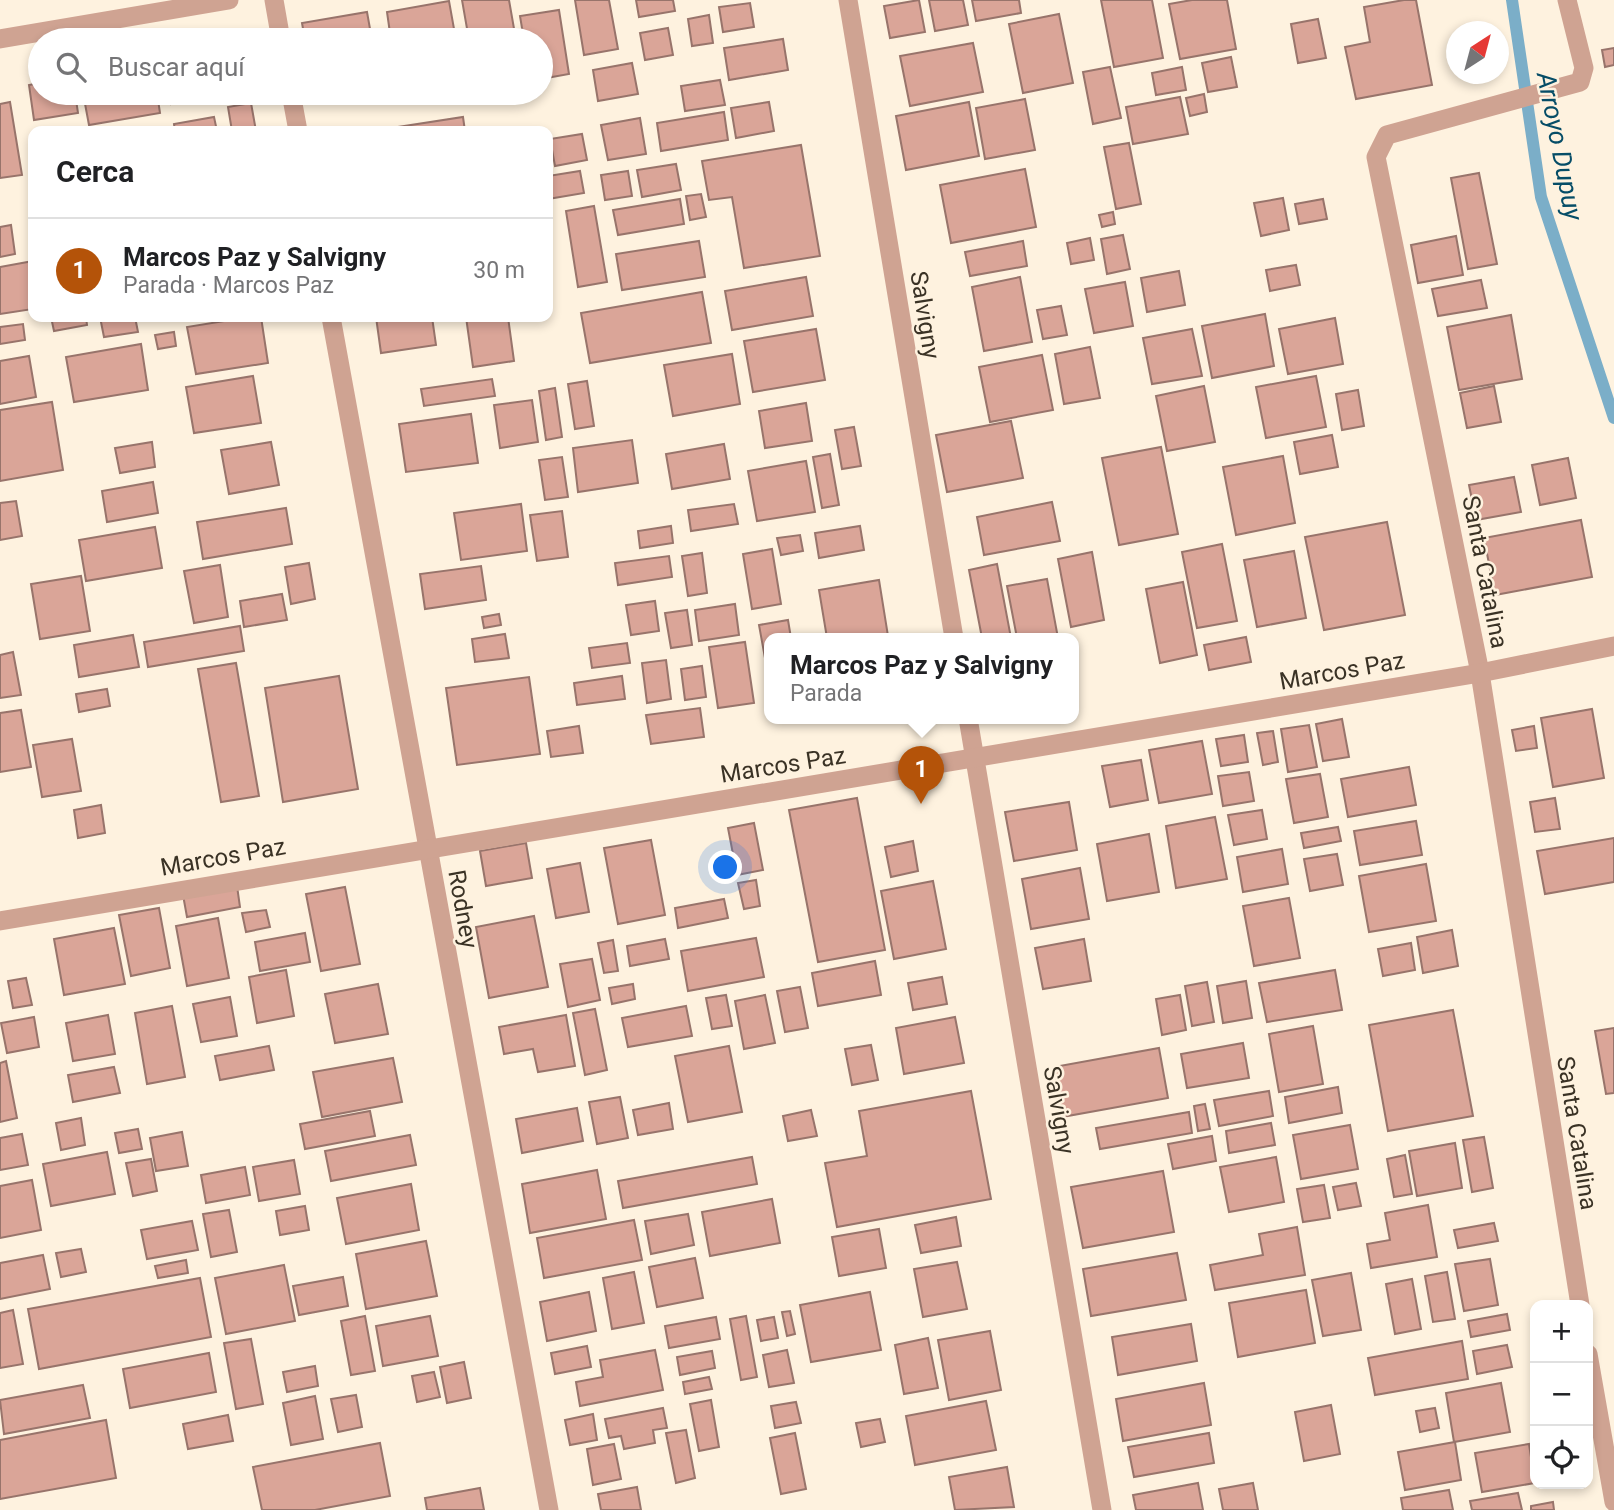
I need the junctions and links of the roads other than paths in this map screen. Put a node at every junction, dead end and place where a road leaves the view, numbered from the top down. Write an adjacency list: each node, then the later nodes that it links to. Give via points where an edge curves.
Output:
1 (229, 0): 5 (street)
2 (274, 0): 6 (street)
3 (848, 0): 12 (street, Salvigny)
4 (1567, 0): 14 (street, Santa Catalina, via 1584,68 1580,82 1387,135 1377,157)
5 (69, 28)
6 (279, 28)
7 (28, 35): 8 (street)
8 (0, 40)
9 (293, 105): 10 (street)
10 (297, 126)
11 (332, 322): 17 (street, Rodney)
12 (953, 633)
13 (1614, 646): 14 (street, Marcos Paz)
14 (1480, 673): 16 (street, Marcos Paz); 19 (street, Santa Catalina)
15 (969, 724): 16 (street, Salvigny)
16 (975, 758): 17 (street, Marcos Paz); 23 (street, Salvigny)
17 (427, 848): 18 (street, Marcos Paz); 22 (street, Rodney)
18 (0, 921)
19 (1579, 1300)
20 (1590, 1363): 21 (street)
21 (1614, 1502)
22 (549, 1510)
23 (1102, 1510)

